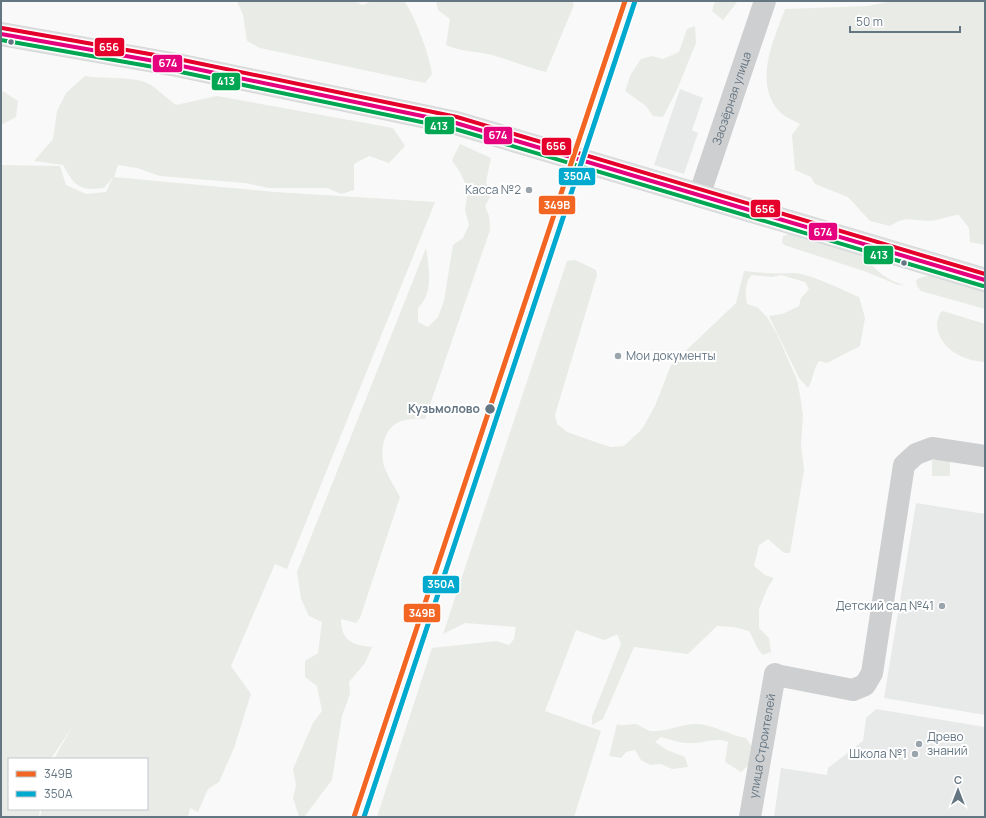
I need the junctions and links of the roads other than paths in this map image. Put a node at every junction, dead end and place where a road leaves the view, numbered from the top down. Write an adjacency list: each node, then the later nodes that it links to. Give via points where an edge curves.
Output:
1 (764, 1): 3 (street, Заозёрная улица)
2 (1, 34): 3 (main road, via 177,65 456,124)
3 (699, 196): 4 (main road)
4 (985, 280)
5 (985, 456): 6 (street, улица Строителей, via 932,448 916,454 904,465 872,673 865,686 853,690 776,674)
6 (750, 817)

